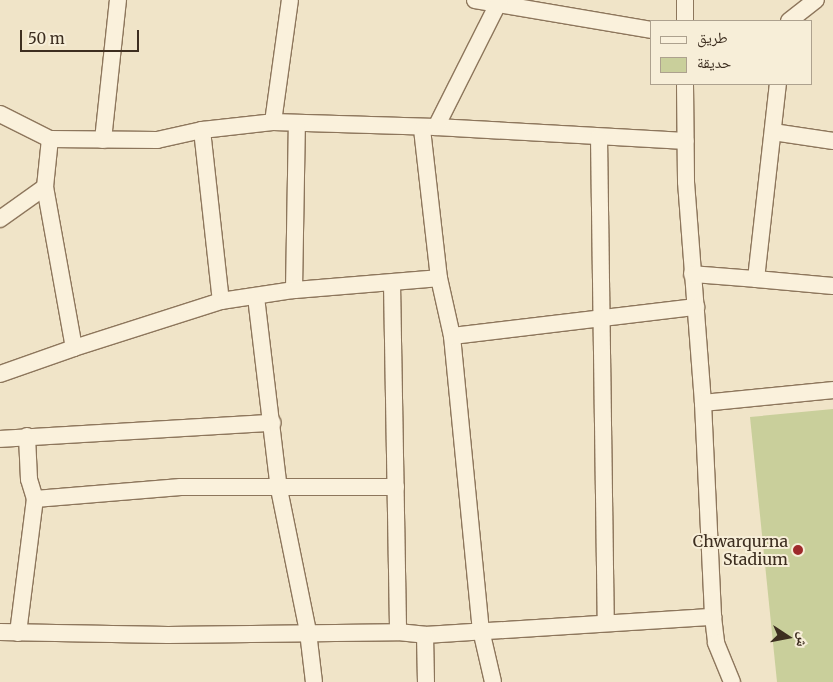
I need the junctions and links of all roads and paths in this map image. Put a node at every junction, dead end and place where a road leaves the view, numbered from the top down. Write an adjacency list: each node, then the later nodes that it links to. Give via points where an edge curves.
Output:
1 (118, 0): 20 (street)
2 (290, 0): 13 (street)
3 (475, 0): 6 (street)
4 (685, 0): 7 (street)
5 (816, 0): 8 (street)
6 (500, 3): 9 (street); 15 (street)
7 (685, 20)
8 (790, 20)
9 (650, 30)
10 (686, 85): 21 (street)
11 (778, 85): 17 (street)
12 (0, 114): 19 (street)
13 (273, 122): 14 (street); 16 (street)
14 (297, 124): 15 (street); 30 (street)
15 (429, 128): 18 (street); 26 (street)
16 (202, 130): 20 (street, via 157,140); 32 (street)
17 (773, 132): 22 (street); 27 (street)
18 (599, 137): 21 (street); 34 (street)
19 (50, 139): 20 (street); 23 (street)
20 (103, 140)
21 (686, 141): 25 (street)
22 (833, 141)
23 (45, 187): 24 (street); 36 (street)
24 (0, 219)
25 (692, 274): 27 (street); 33 (street)
26 (439, 278): 28 (street); 35 (street)
27 (756, 279): 29 (street)
28 (392, 283): 30 (street); 43 (street)
29 (833, 286)
30 (294, 290): 31 (street)
31 (256, 296): 32 (street); 40 (street)
32 (221, 301): 36 (street)
33 (696, 307): 34 (street); 39 (street)
34 (602, 320): 35 (street); 47 (street)
35 (452, 336): 48 (street)
36 (74, 348): 37 (street)
37 (0, 374)
38 (833, 390): 39 (street)
39 (703, 403): 46 (street)
40 (273, 423): 41 (street); 44 (street)
41 (26, 436): 42 (street); 45 (street)
42 (0, 439)
43 (396, 487): 44 (street); 51 (street)
44 (279, 488): 45 (street, via 181,487); 50 (street)
45 (34, 499): 52 (street)
46 (713, 616): 47 (street); 57 (street, via 716,643)
47 (606, 622): 48 (street)
48 (481, 630): 53 (street); 56 (street)
49 (0, 632): 52 (street)
50 (308, 632): 51 (street); 52 (street, via 168,635); 54 (street)
51 (398, 632): 53 (street)
52 (18, 633)
53 (425, 635): 55 (street)
54 (314, 682)
55 (426, 682)
56 (493, 682)
57 (732, 682)

